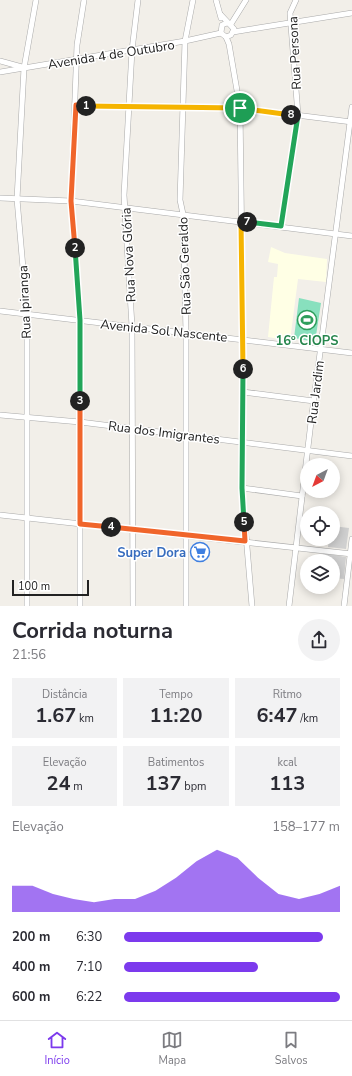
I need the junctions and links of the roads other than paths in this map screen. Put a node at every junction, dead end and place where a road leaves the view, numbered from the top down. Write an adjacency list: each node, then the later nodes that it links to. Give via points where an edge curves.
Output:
1 (36, 0): 16 (street, Rua Ipiranga)
2 (84, 0): 14 (street, via 76,45)
3 (138, 0): 13 (street, Rua Nova Glória)
4 (193, 0): 12 (street, Rua São Geraldo)
5 (216, 0): 10 (street)
6 (246, 0): 10 (street)
7 (296, 0): 9 (street, Rua Persona, via 290,13)
8 (352, 13): 9 (street, Avenida 4 de Outubro)
9 (291, 23): 11 (street, Avenida 4 de Outubro); 23 (street, Rua Persona)
10 (227, 24): 11 (street); 11 (street)
11 (228, 34): 12 (street, Avenida 4 de Outubro); 22 (street)
12 (185, 41): 13 (street, Avenida 4 de Outubro); 21 (street, Rua São Geraldo)
13 (132, 50): 14 (street, Avenida 4 de Outubro); 19 (street, Rua Nova Glória)
14 (77, 59): 16 (street, Avenida 4 de Outubro); 18 (street)
15 (0, 61): 16 (street)
16 (24, 68): 17 (street, Avenida 4 de Outubro); 26 (street, Rua Ipiranga)
17 (0, 72)
18 (76, 105): 19 (street); 27 (street)
19 (130, 106): 21 (street); 28 (street, Rua Nova Glória, via 124,195)
20 (352, 106): 24 (street, Rua Jardim)
21 (184, 107): 22 (street); 29 (street, Rua São Geraldo, via 180,200)
22 (240, 108): 23 (street); 30 (street)
23 (298, 115): 24 (street); 31 (street, Rua Persona)
24 (351, 122): 32 (street, Rua Jardim)
25 (0, 198): 26 (street)
26 (17, 199): 27 (street); 35 (street, Rua Ipiranga)
27 (71, 201): 28 (street); 36 (street)
28 (126, 208): 29 (street); 37 (street, Rua Nova Glória)
29 (183, 214): 30 (street); 38 (street, Rua São Geraldo)
30 (241, 221): 31 (street); 39 (street)
31 (281, 226): 32 (street)
32 (335, 234): 33 (street); 40 (street, Rua Jardim)
33 (352, 236)
34 (0, 311): 35 (street, Avenida Sol Nascente)
35 (27, 314): 36 (street, Avenida Sol Nascente); 45 (street, Rua Ipiranga)
36 (80, 320): 37 (street, Avenida Sol Nascente); 46 (street)
37 (132, 326): 38 (street, Avenida Sol Nascente); 47 (street, Rua Nova Glória)
38 (186, 332): 39 (street, Avenida Sol Nascente); 48 (street, Rua São Geraldo)
39 (243, 339): 40 (street, Avenida Sol Nascente); 42 (street)
40 (320, 348): 41 (street, Avenida Sol Nascente); 43 (street, Rua Jardim)
41 (352, 353)
42 (243, 392): 43 (street); 49 (street)
43 (314, 401): 50 (street, Rua Jardim)
44 (0, 415): 45 (street, Rua dos Imigrantes)
45 (27, 417): 46 (street, Rua dos Imigrantes); 57 (street, Rua Ipiranga)
46 (80, 422): 47 (street, Rua dos Imigrantes); 58 (street)
47 (132, 428): 48 (street, Rua dos Imigrantes); 59 (street, Rua Nova Glória)
48 (186, 435): 49 (street, Rua dos Imigrantes); 60 (street, Rua São Geraldo)
49 (243, 442): 50 (street, Rua dos Imigrantes); 53 (street)
50 (308, 450): 51 (street, Rua dos Imigrantes); 52 (street, Rua Jardim)
51 (352, 456)
52 (307, 458)
53 (242, 488): 54 (street); 62 (street)
54 (300, 496)
55 (302, 498): 63 (street, Rua Jardim)
56 (0, 515): 57 (street)
57 (27, 518): 58 (street); 65 (street, Rua Ipiranga)
58 (80, 524): 59 (street); 66 (street)
59 (133, 529): 60 (street); 67 (street, Rua Nova Glória)
60 (186, 535): 62 (street); 68 (street, Rua São Geraldo)
61 (352, 539): 64 (street)
62 (245, 541): 63 (street); 69 (street)
63 (296, 547): 64 (street); 70 (street, Rua Jardim)
64 (351, 554): 71 (street)
65 (27, 606)
66 (80, 606)
67 (133, 606)
68 (186, 606)
69 (252, 606)
70 (289, 606)
71 (344, 606)

